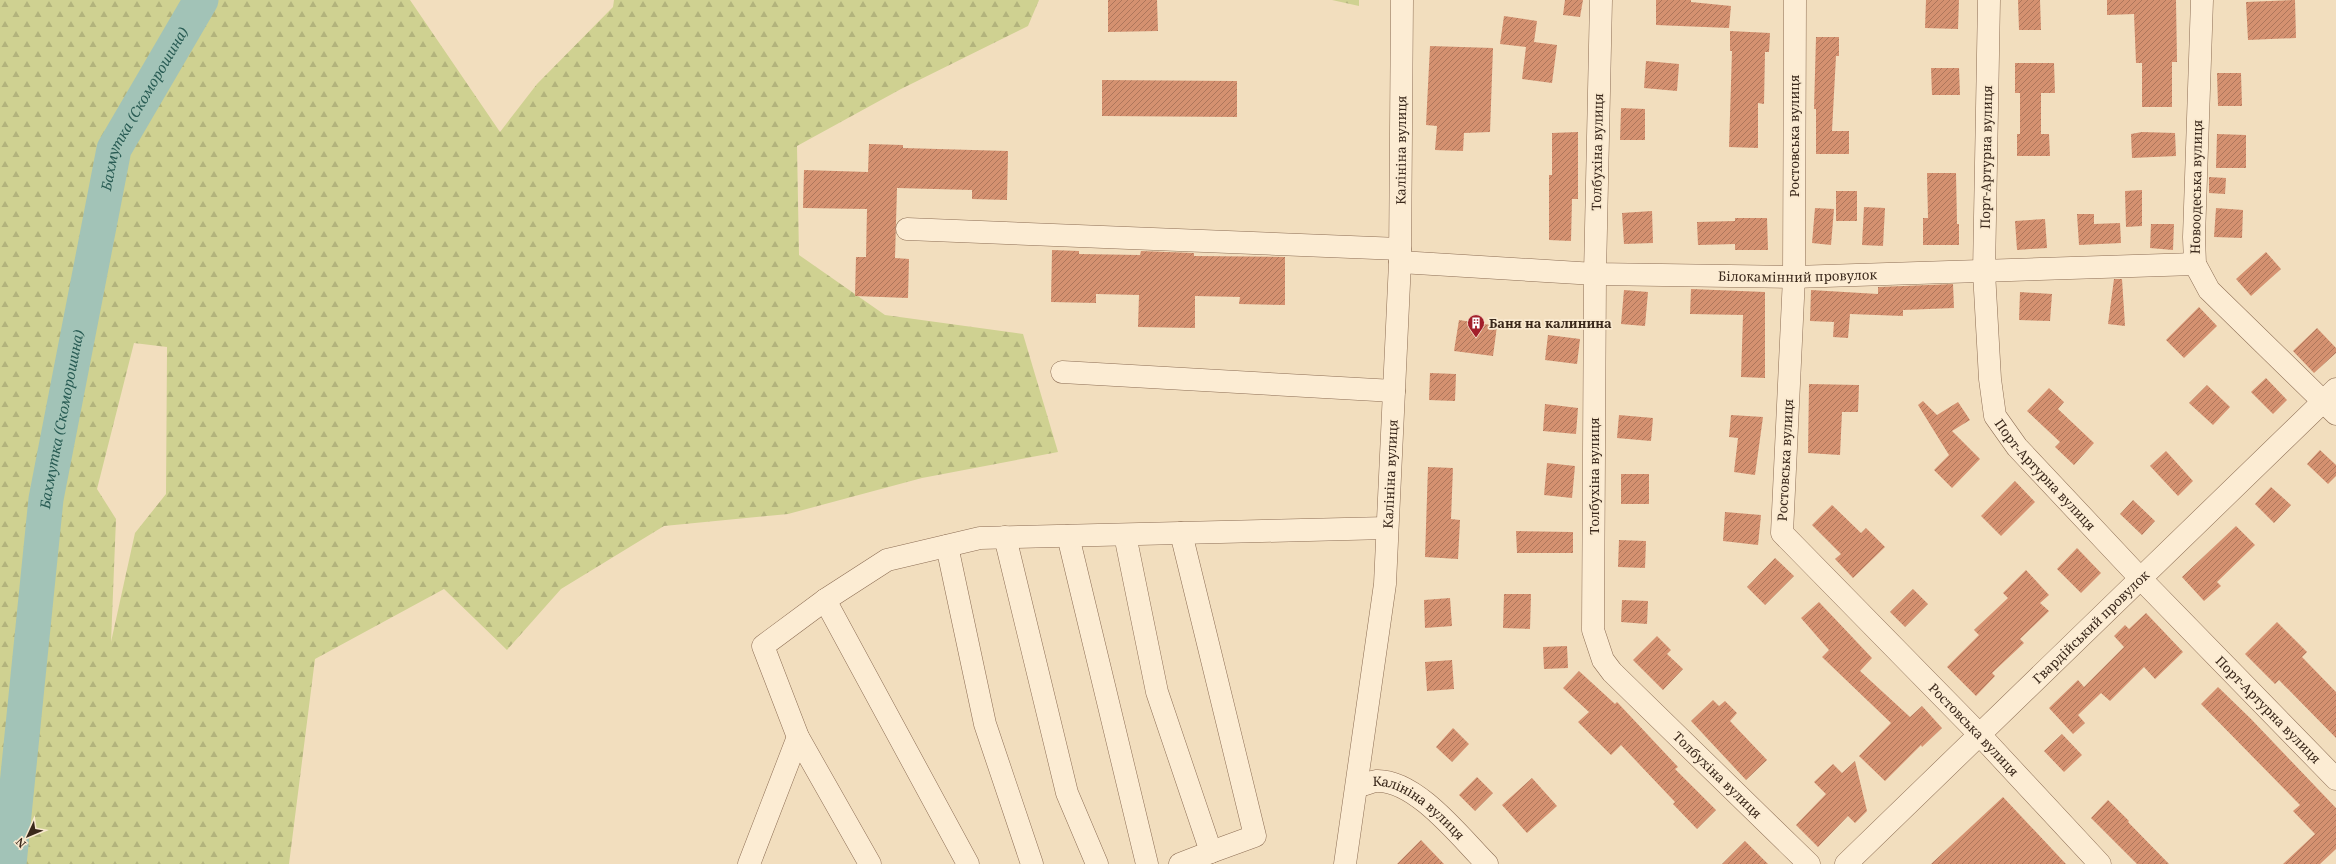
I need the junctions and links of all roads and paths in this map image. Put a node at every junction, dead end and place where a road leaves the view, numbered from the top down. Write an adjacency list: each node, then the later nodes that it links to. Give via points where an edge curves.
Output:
1 (1402, 0): 7 (street, Калініна вулиця)
2 (1600, 0): 10 (street, Толбухіна вулиця)
3 (1795, 0): 11 (street, Ростовська вулиця)
4 (1989, 0): 9 (street, Порт-Артурна вулиця)
5 (2202, 0): 8 (street, Новоодеська вулиця)
6 (907, 229): 7 (street, Білокамінний провулок)
7 (1400, 255): 10 (street, Білокамінний провулок); 13 (street, Калініна вулиця)
8 (2195, 264): 9 (street, Білокамінний провулок); 14 (street, Новоодеська вулиця, via 2209,290)
9 (1984, 272): 11 (street, Білокамінний провулок); 21 (street, Порт-Артурна вулиця, via 1990,379 1995,416 2017,447)
10 (1594, 274): 11 (street, Білокамінний провулок); 37 (street, Толбухіна вулиця, via 1593,630 1597,646 1612,672)
11 (1794, 277): 23 (street, Ростовська вулиця, via 1782,533)
12 (1062, 372): 13 (street)
13 (1394, 391): 15 (street, Калініна вулиця)
14 (2332, 401): 21 (street, Гвардійський провулок)
15 (1387, 528): 16 (street); 26 (street, Калініна вулиця, via 1385,584)
16 (1181, 533): 17 (street); 27 (street, via 1255,836)
17 (1126, 534): 18 (street); 27 (street, via 1157,692)
18 (1068, 536): 19 (street); 33 (street)
19 (1005, 537): 20 (street, via 980,538); 32 (street, via 1067,792)
20 (947, 546): 22 (street, via 887,560); 31 (street, via 985,724)
21 (2141, 579): 23 (street, Гвардійський провулок); 25 (street, Порт-Артурна вулиця)
22 (825, 600): 24 (street, via 763,646); 30 (street)
23 (1980, 735): 38 (street, Гвардійський провулок); 39 (street, Ростовська вулиця)
24 (798, 737): 28 (street); 29 (street)
25 (2336, 779)
26 (1358, 786): 35 (street); 36 (street, Калініна вулиця, via 1376,781 1395,784 1413,793 1440,816)
27 (1211, 852): 34 (street)
28 (749, 864)
29 (870, 864)
30 (968, 864)
31 (1032, 864)
32 (1097, 864)
33 (1147, 864)
34 (1180, 864)
35 (1345, 864)
36 (1487, 864)
37 (1809, 864)
38 (1846, 864)
39 (2100, 864)

